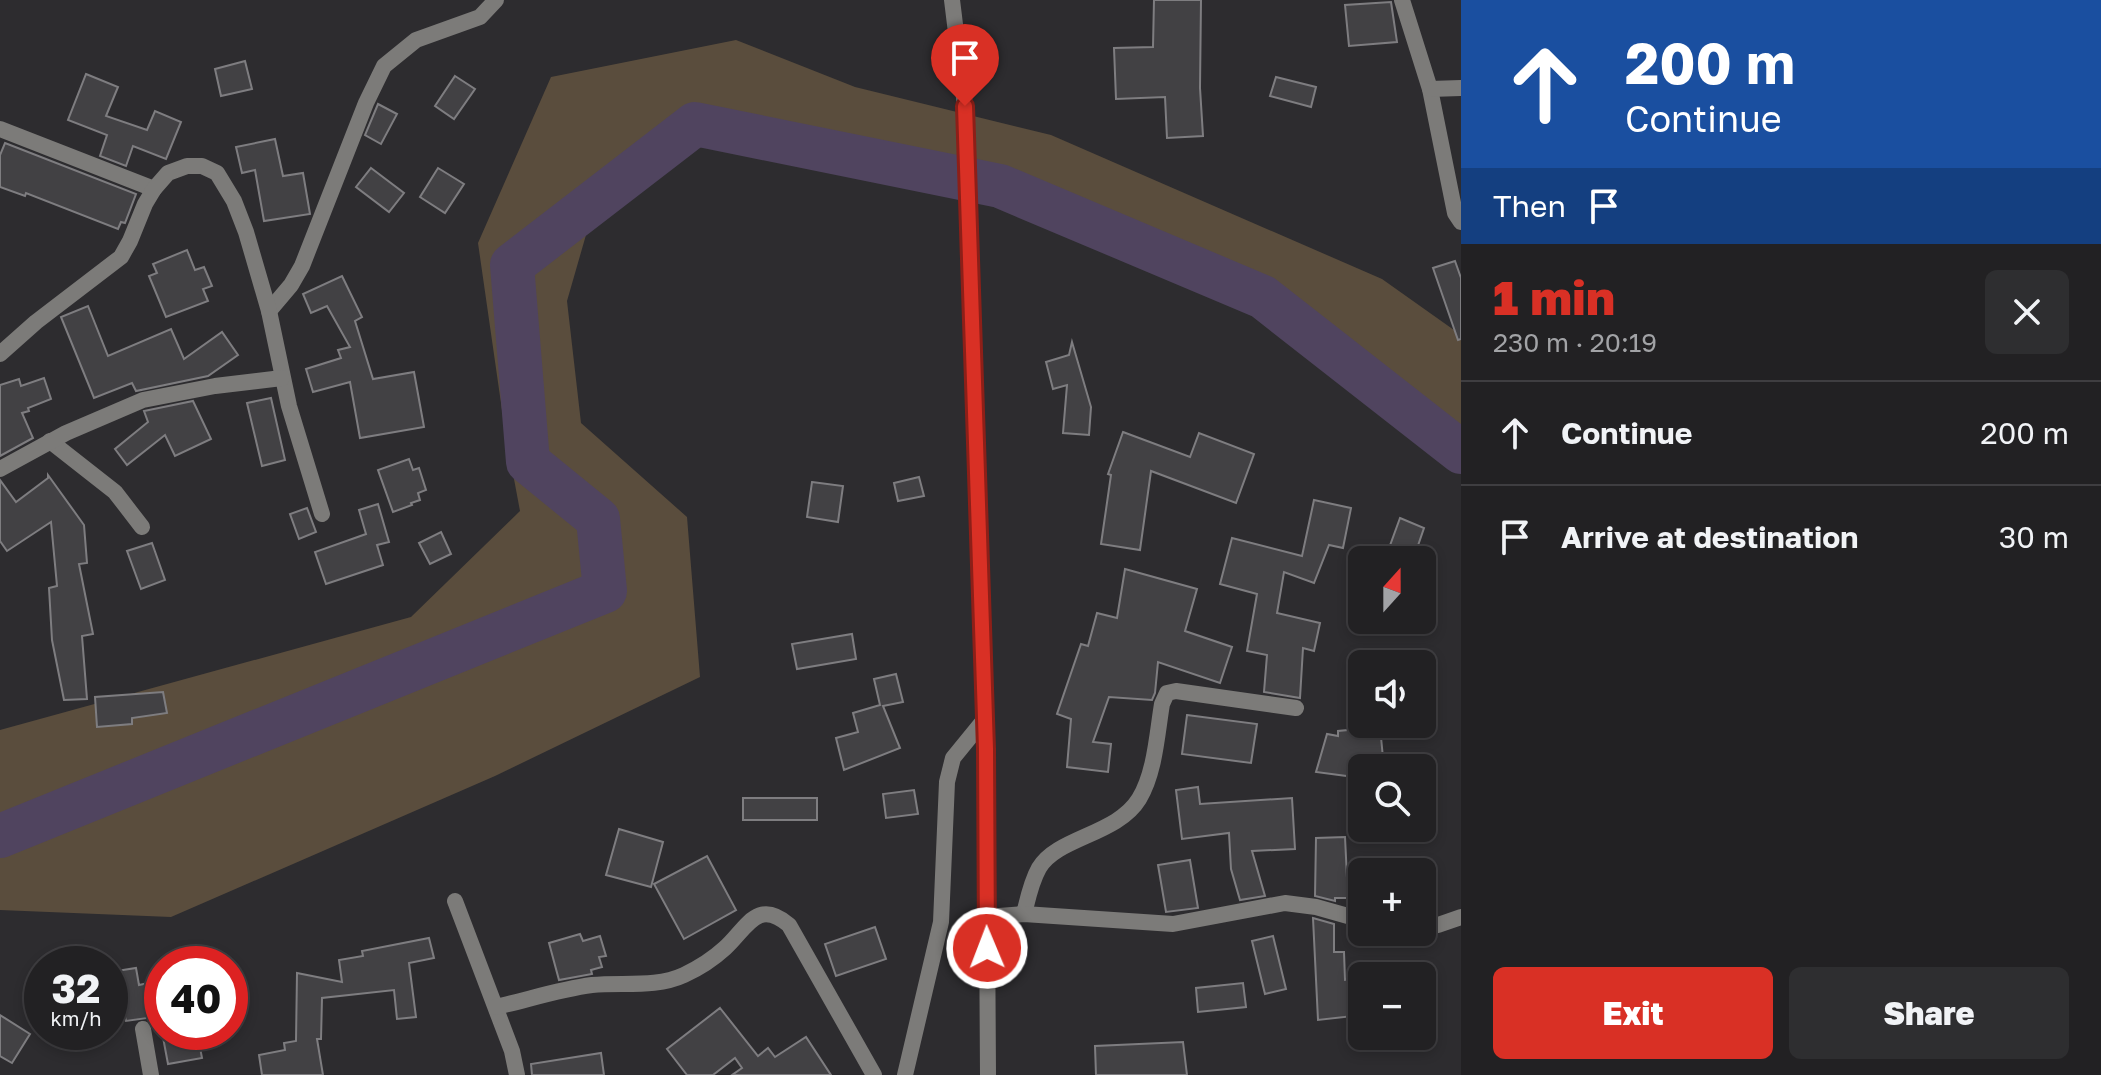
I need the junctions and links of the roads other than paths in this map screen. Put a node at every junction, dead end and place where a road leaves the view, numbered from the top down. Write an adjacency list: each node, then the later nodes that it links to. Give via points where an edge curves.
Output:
1 (496, 0): 9 (street, via 480,17 416,40 384,66 309,251)
2 (952, 0): 17 (street, via 965,106)
3 (1402, 0): 5 (street)
4 (1461, 88): 5 (street)
5 (1430, 89): 8 (street)
6 (0, 129): 7 (street)
7 (154, 189): 9 (street, via 168,173 187,166 217,173 246,232); 10 (street, via 121,257)
8 (1461, 222)
9 (269, 311): 11 (street)
10 (0, 354)
11 (282, 378): 12 (street, via 143,400); 14 (street)
12 (50, 441): 13 (street); 15 (street, via 115,492)
13 (0, 469)
14 (322, 514)
15 (142, 527)
16 (1296, 708): 19 (street, via 1167,693 1139,800 1116,821 1040,865)
17 (984, 720): 21 (street); 29 (street, via 953,758 947,782 941,922)
18 (455, 901): 24 (street)
19 (1024, 914): 20 (street, via 1173,924 1285,903); 21 (street)
20 (1348, 916)
21 (986, 917): 30 (street)
22 (1461, 917): 23 (street)
23 (1436, 925)
24 (496, 1007): 27 (street); 28 (street, via 589,986 657,983 681,976 727,947 757,916 769,914 789,925)
25 (143, 1029): 26 (street)
26 (151, 1075)
27 (517, 1075)
28 (874, 1075)
29 (905, 1075)
30 (988, 1075)

